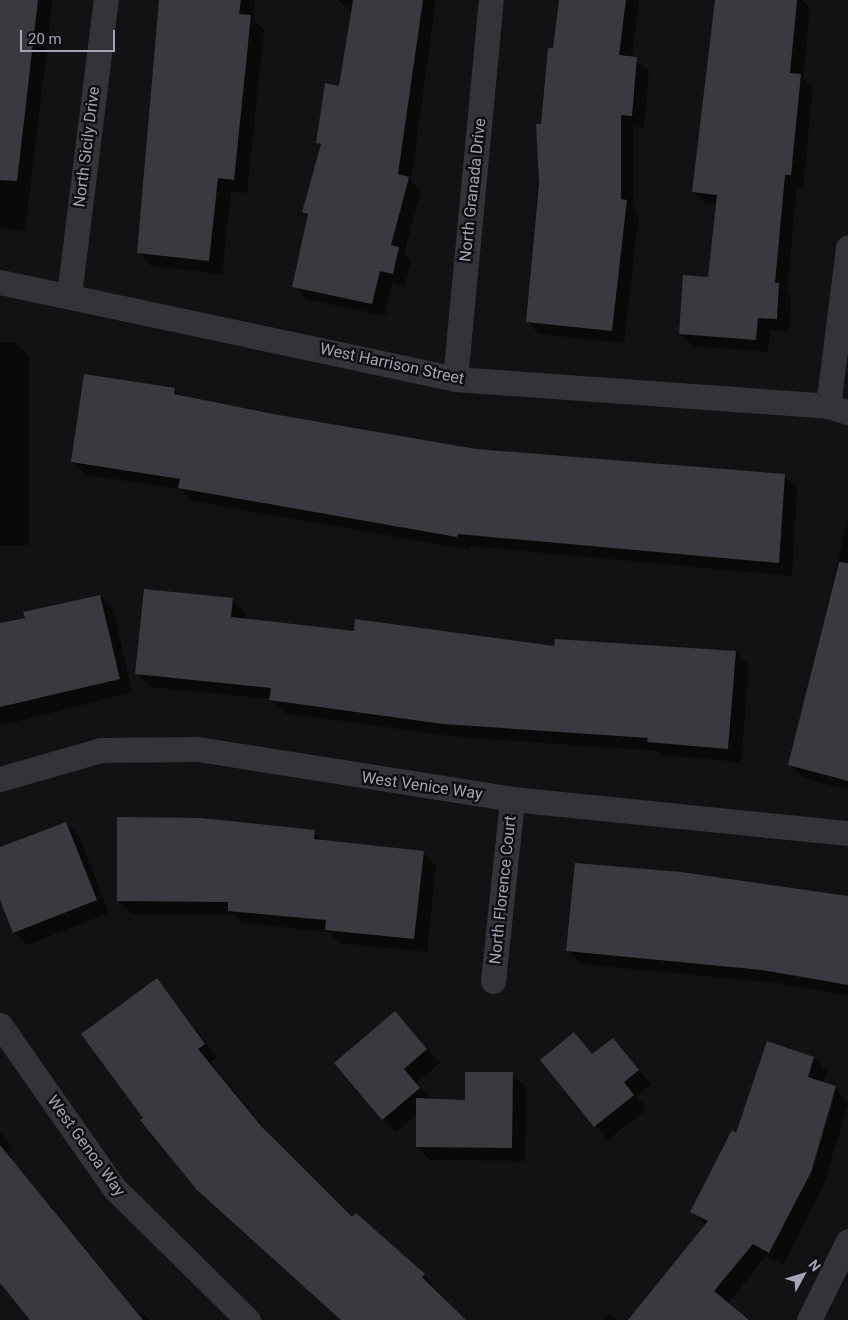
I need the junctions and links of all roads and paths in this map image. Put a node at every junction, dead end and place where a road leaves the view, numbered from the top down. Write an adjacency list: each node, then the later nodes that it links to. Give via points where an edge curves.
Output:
1 (106, 0): 5 (street, North Sicily Drive)
2 (492, 0): 6 (street, North Granada Drive)
3 (848, 248): 7 (street)
4 (0, 282): 5 (street, West Harrison Street)
5 (69, 295): 6 (street, West Harrison Street)
6 (455, 379): 7 (street, West Harrison Street)
7 (838, 409)
8 (0, 779): 9 (street, West Venice Way, via 101,750 198,749)
9 (512, 799): 10 (street, West Venice Way); 11 (street, North Florence Court)
10 (848, 833)
11 (493, 981)
12 (0, 1025): 14 (street, West Genoa Way, via 115,1189)
13 (848, 1241): 15 (street)
14 (248, 1320)
15 (810, 1320)

